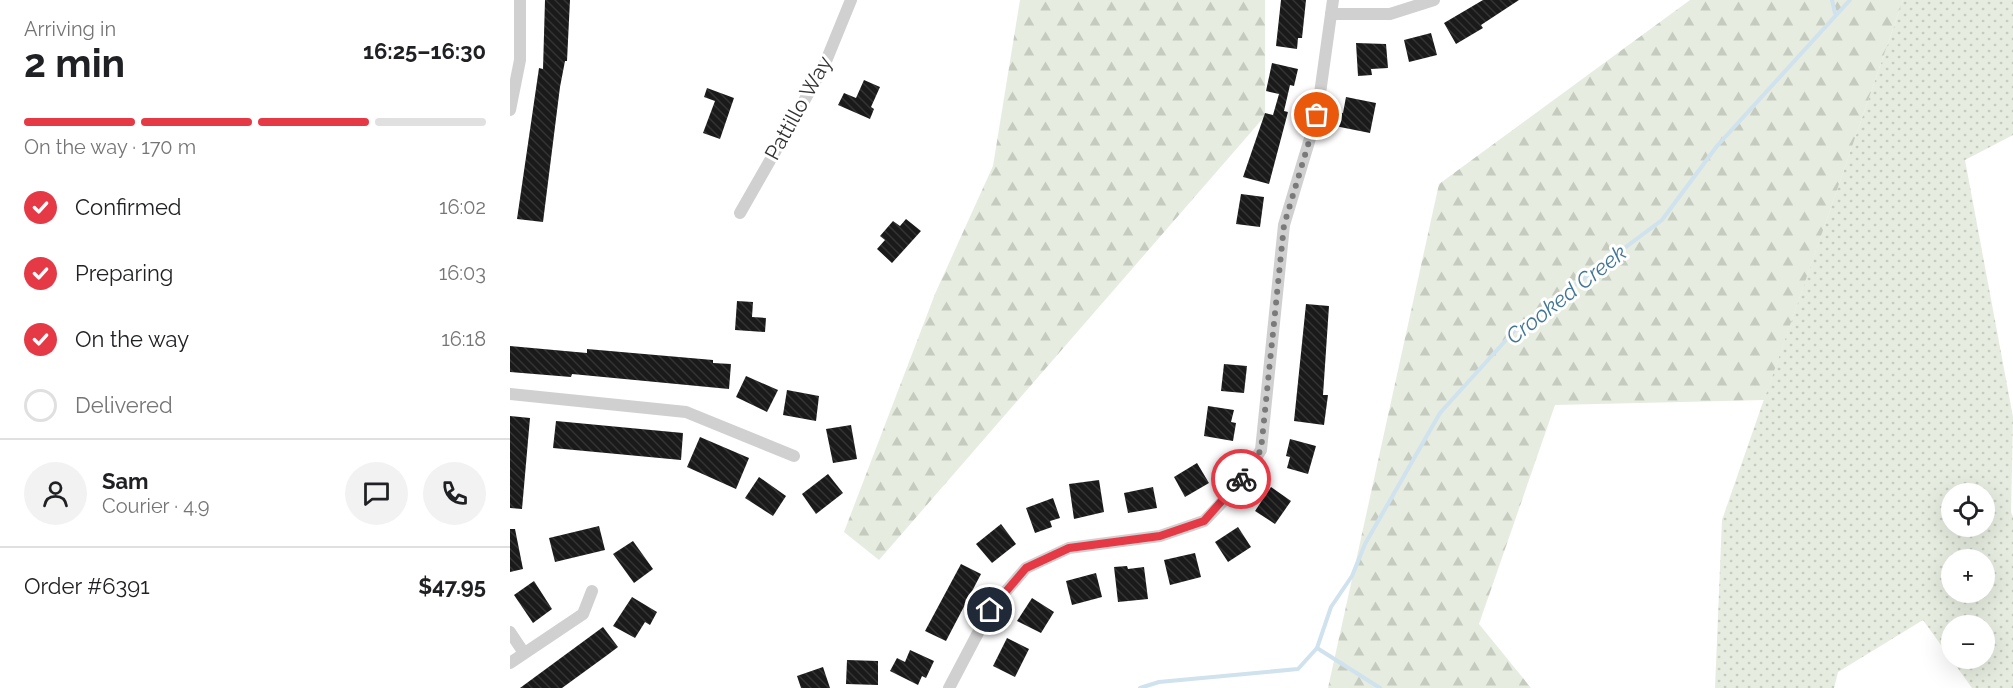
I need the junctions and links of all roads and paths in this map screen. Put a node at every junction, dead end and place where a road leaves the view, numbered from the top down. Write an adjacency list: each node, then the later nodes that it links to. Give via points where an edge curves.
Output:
1 (520, 0): 6 (street, via 520,60)
2 (851, 0): 7 (street, Pattillo Way, via 824,66)
3 (1333, 0): 5 (street)
4 (1434, 0): 5 (street, via 1390,14)
5 (1331, 14): 14 (street, via 1317,115 1284,225 1261,450 1237,487 1204,521 1160,536 1069,548 1026,568 990,610)
6 (510, 110)
7 (740, 213)
8 (510, 394): 9 (street, via 686,412)
9 (794, 456)
10 (592, 591): 12 (street, via 584,614)
11 (510, 632): 12 (street)
12 (524, 653): 13 (street)
13 (510, 663)
14 (950, 688)

